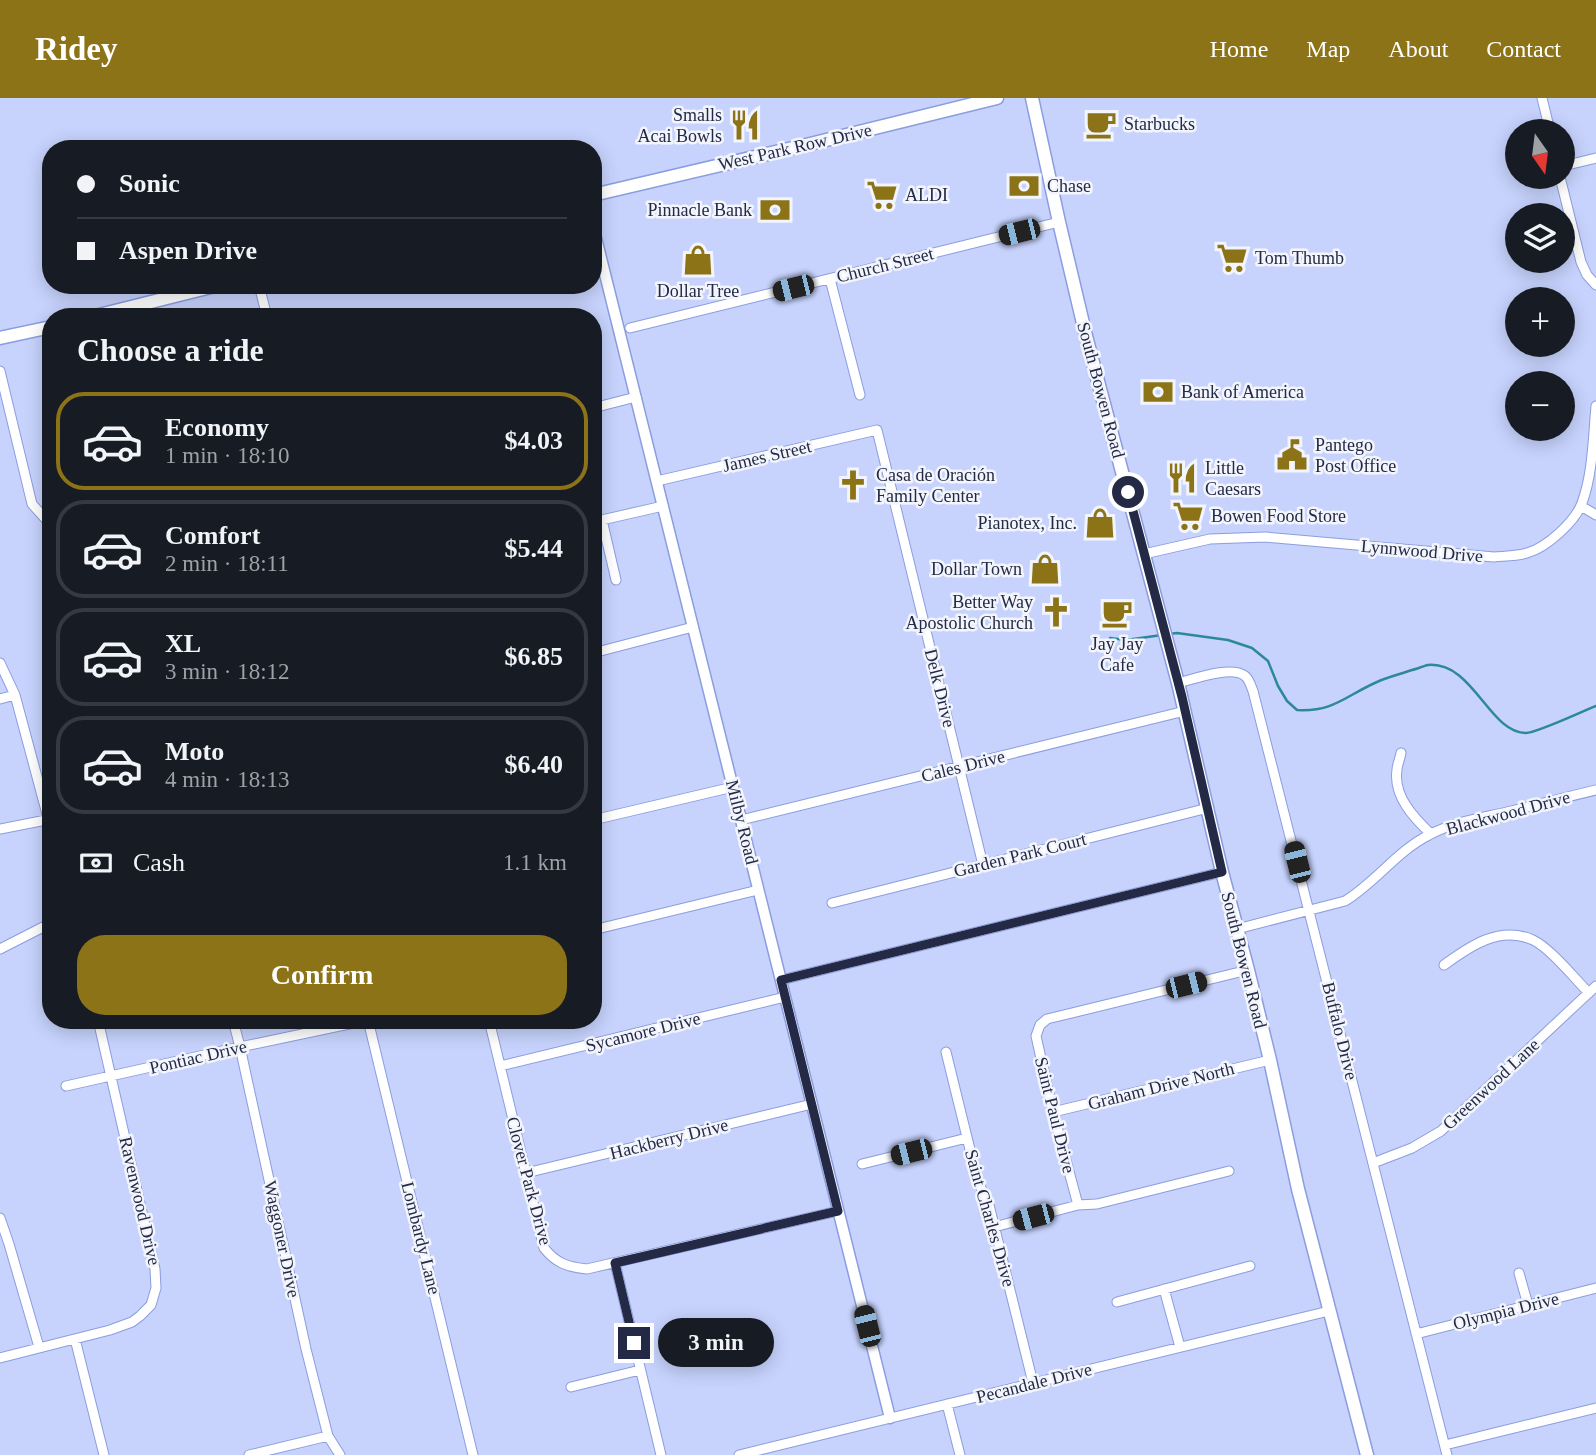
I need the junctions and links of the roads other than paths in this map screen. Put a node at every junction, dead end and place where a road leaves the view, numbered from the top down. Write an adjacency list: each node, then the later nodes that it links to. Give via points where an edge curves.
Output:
1 (998, 98): 8 (main road, West Park Row Drive)
2 (1032, 98): 9 (main road, South Bowen Road)
3 (1542, 98): 4 (street)
4 (1546, 119)
5 (1596, 158): 6 (street)
6 (1575, 163)
7 (1563, 189): 12 (street, via 1581,262)
8 (602, 193)
9 (1059, 222): 11 (street, Church Street); 31 (main road, South Bowen Road)
10 (602, 262): 20 (street, Milby Road)
11 (830, 279): 15 (street, Church Street); 19 (street)
12 (1596, 285)
13 (183, 294): 14 (main road)
14 (127, 308)
15 (630, 328)
16 (42, 329): 17 (main road)
17 (0, 338)
18 (0, 371): 27 (street, via 32,504)
19 (860, 395)
20 (636, 397): 21 (street); 24 (street, Milby Road)
21 (602, 406)
22 (1596, 406): 26 (street, Lynnwood Drive)
23 (877, 430): 24 (street, James Street); 41 (street, Delk Drive)
24 (657, 481): 25 (street, Milby Road)
25 (663, 506): 29 (street); 33 (street, Milby Road)
26 (1581, 506): 28 (street); 31 (street, Lynnwood Drive, via 1545,546 1496,557 1265,537 1210,539)
27 (42, 515)
28 (1596, 516)
29 (602, 520)
30 (602, 534): 32 (street)
31 (1144, 554): 36 (main road, South Bowen Road)
32 (616, 580)
33 (693, 627): 34 (street); 42 (street, Milby Road)
34 (602, 651)
35 (0, 663): 37 (street)
36 (1178, 683): 39 (main road, South Bowen Road); 55 (street, Buffalo Drive, via 1237,671 1247,677)
37 (15, 695): 38 (street); 44 (street)
38 (0, 699)
39 (1185, 711): 41 (street, Cales Drive); 45 (main road, South Bowen Road)
40 (1401, 753): 50 (street, via 1396,776 1401,796)
41 (959, 767): 47 (street, Cales Drive); 51 (street, Delk Drive)
42 (733, 787): 46 (street); 47 (street, Milby Road)
43 (1596, 790): 50 (street, Blackwood Drive, via 1466,821)
44 (42, 793)
45 (1208, 808): 51 (street, Garden Park Court); 52 (main road, South Bowen Road)
46 (602, 818)
47 (741, 820): 53 (street, Milby Road)
48 (42, 823): 49 (street)
49 (0, 829)
50 (1431, 834): 55 (street, Blackwood Drive, via 1360,892)
51 (983, 865): 54 (street, Garden Park Court)
52 (1222, 872): 58 (main road, South Bowen Road); 62 (street)
53 (758, 890): 57 (street); 62 (street, Milby Road)
54 (832, 903)
55 (1310, 911): 58 (street, Blackwood Drive); 79 (street, Buffalo Drive)
56 (42, 928): 59 (street)
57 (602, 928)
58 (1237, 929): 61 (main road, South Bowen Road)
59 (0, 949)
60 (1444, 965): 63 (street, via 1488,938 1511,935 1534,941)
61 (1248, 970): 72 (main road, South Bowen Road); 77 (street, Saint Paul Drive, via 1047,1019 1036,1036)
62 (781, 980): 64 (street, Milby Road)
63 (1592, 989): 79 (street, Greenwood Lane, via 1441,1132)
64 (785, 997): 73 (street, Sycamore Drive); 76 (street, Milby Road)
65 (100, 1029): 74 (street, Ravenwood Drive)
66 (235, 1029): 70 (street, Waggoner Drive)
67 (325, 1029): 70 (street, Pontiac Drive)
68 (370, 1029): 111 (street, Lombardy Lane)
69 (491, 1029): 73 (street, Clover Park Drive)
70 (240, 1047): 74 (street, Pontiac Drive); 106 (street, Waggoner Drive)
71 (946, 1052): 78 (street, Saint Charles Drive)
72 (1270, 1060): 77 (street, Graham Drive North); 94 (main road, South Bowen Road)
73 (500, 1066): 82 (street, Clover Park Drive)
74 (111, 1077): 75 (street, Pontiac Drive); 96 (street, Ravenwood Drive, via 156,1288 151,1305 132,1322)
75 (66, 1086)
76 (812, 1104): 82 (street, Hackberry Drive); 84 (street, Milby Road)
77 (1053, 1112): 83 (street, Saint Paul Drive)
78 (967, 1138): 80 (street); 86 (street, Saint Charles Drive)
79 (1373, 1163): 95 (street, Buffalo Drive)
80 (862, 1164)
81 (1229, 1171): 83 (street)
82 (526, 1173): 87 (street, Clover Park Drive, via 544,1248 552,1258 572,1268)
83 (1078, 1205): 86 (street)
84 (838, 1211): 87 (street, Clover Park Drive); 105 (street, Milby Road)
85 (0, 1218): 97 (street)
86 (994, 1227): 101 (street, Saint Charles Drive)
87 (615, 1263): 100 (street)
88 (1250, 1265): 91 (street)
89 (1519, 1273): 93 (street)
90 (1596, 1288): 93 (street, Olympia Drive)
91 (1164, 1289): 92 (street); 98 (street)
92 (1117, 1302)
93 (1528, 1306): 95 (street, Olympia Drive)
94 (1329, 1311): 98 (street, Pecandale Drive); 115 (main road, South Bowen Road)
95 (1416, 1334): 107 (street, Buffalo Drive)
96 (75, 1339): 97 (street, Ravenwood Drive); 108 (street)
97 (39, 1347): 99 (street, Ravenwood Drive)
98 (1180, 1347): 101 (street, Pecandale Drive)
99 (0, 1358)
100 (640, 1370): 102 (street); 112 (street)
101 (1033, 1383): 103 (street, Pecandale Drive)
102 (571, 1387)
103 (947, 1404): 105 (street, Pecandale Drive); 114 (street)
104 (1596, 1408): 107 (street)
105 (890, 1418): 113 (street, Pecandale Drive)
106 (328, 1436): 109 (street); 110 (street, Waggoner Drive)
107 (1446, 1450)
108 (104, 1455)
109 (248, 1455)
110 (340, 1455)
111 (473, 1455)
112 (661, 1455)
113 (739, 1455)
114 (960, 1455)
115 (1367, 1455)

